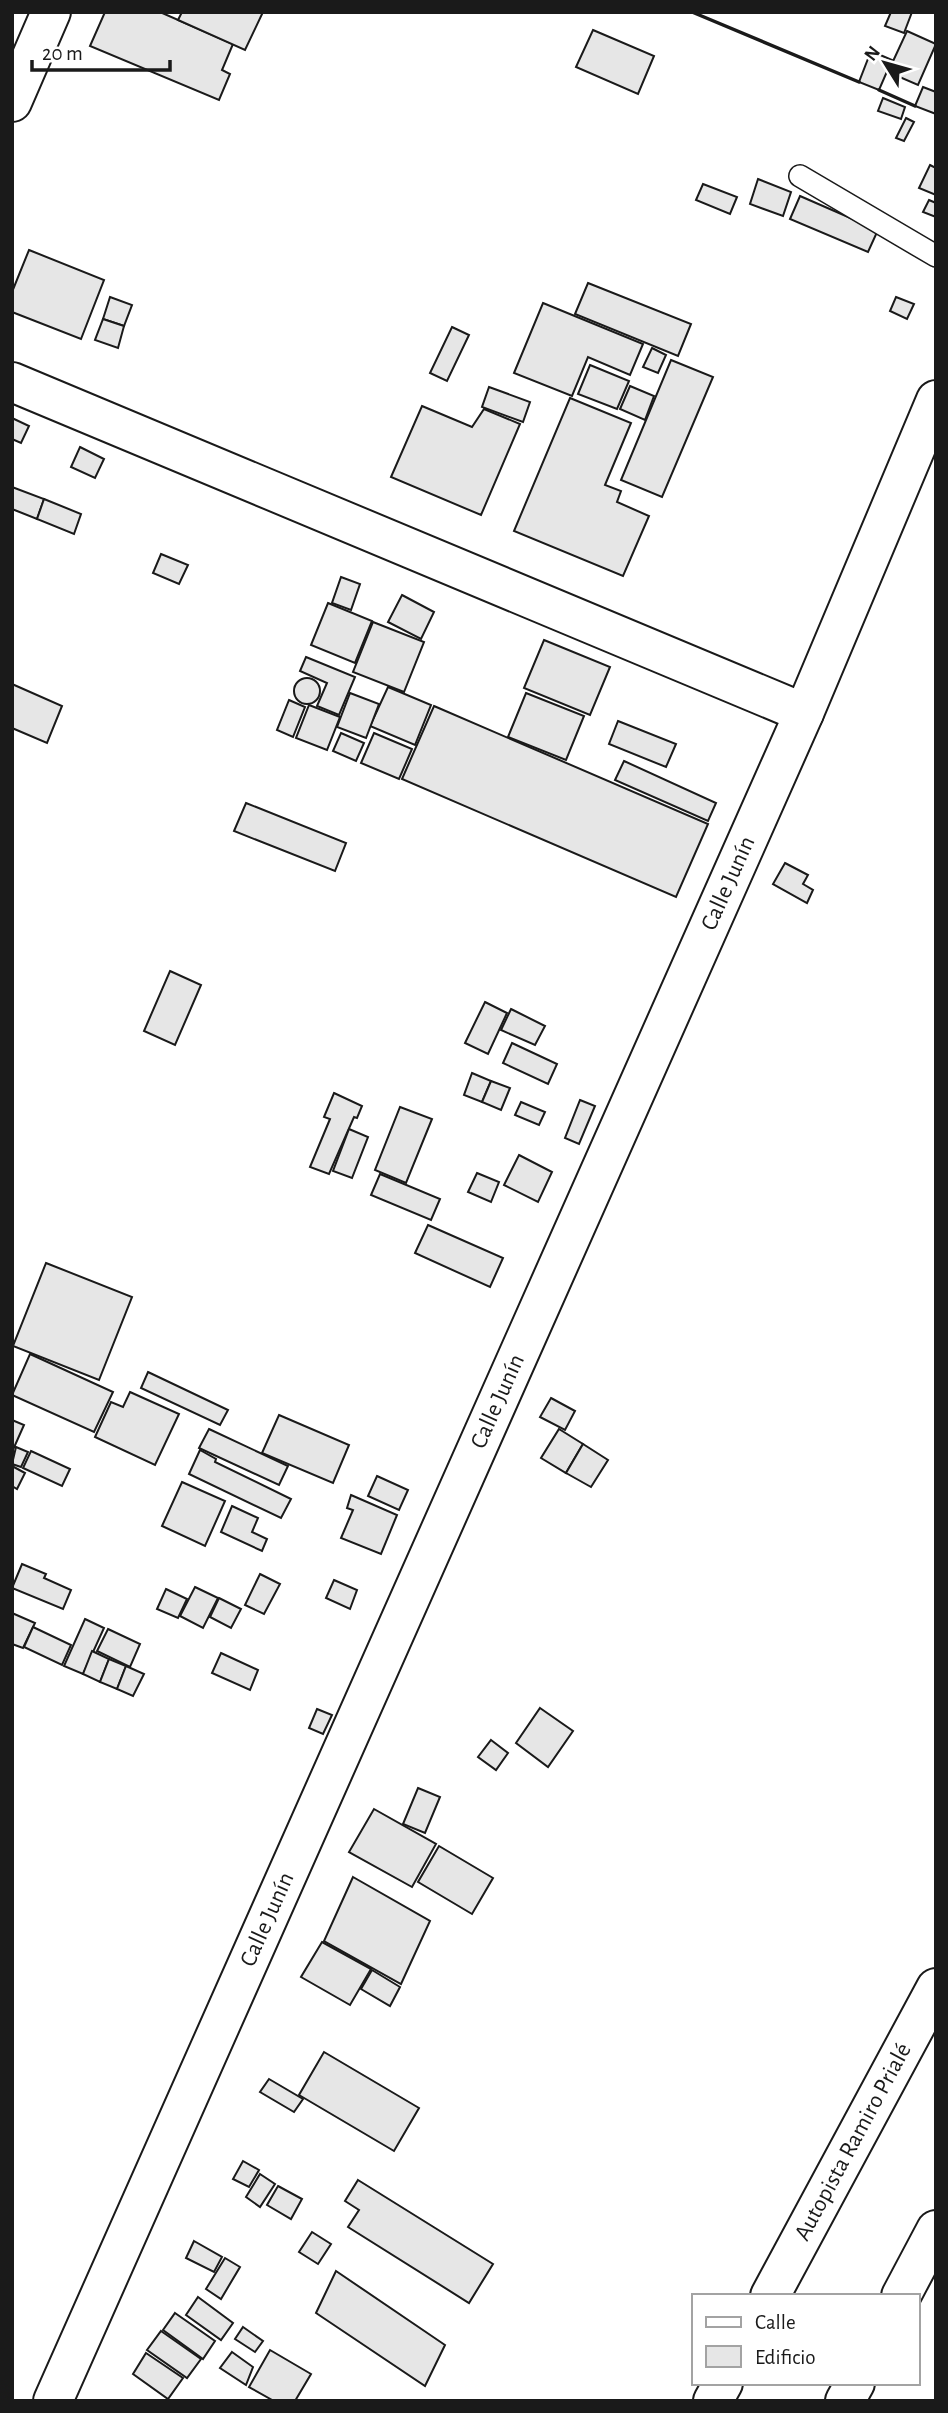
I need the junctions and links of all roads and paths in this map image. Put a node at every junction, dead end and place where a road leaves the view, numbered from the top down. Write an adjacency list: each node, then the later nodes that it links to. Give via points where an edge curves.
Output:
1 (51, 12): 2 (main road)
2 (12, 102)
3 (800, 176): 4 (lane)
4 (936, 256)
5 (12, 382): 7 (main road)
6 (936, 400): 7 (main road, Calle Junín)
7 (804, 713): 14 (main road, Calle Junín)
8 (936, 1988): 10 (main road, Autopista Ramiro Prialé)
9 (936, 2230): 11 (main road)
10 (771, 2294)
11 (902, 2294)
12 (722, 2385): 15 (main road)
13 (854, 2385): 16 (main road)
14 (53, 2401)
15 (713, 2401)
16 (845, 2401)

